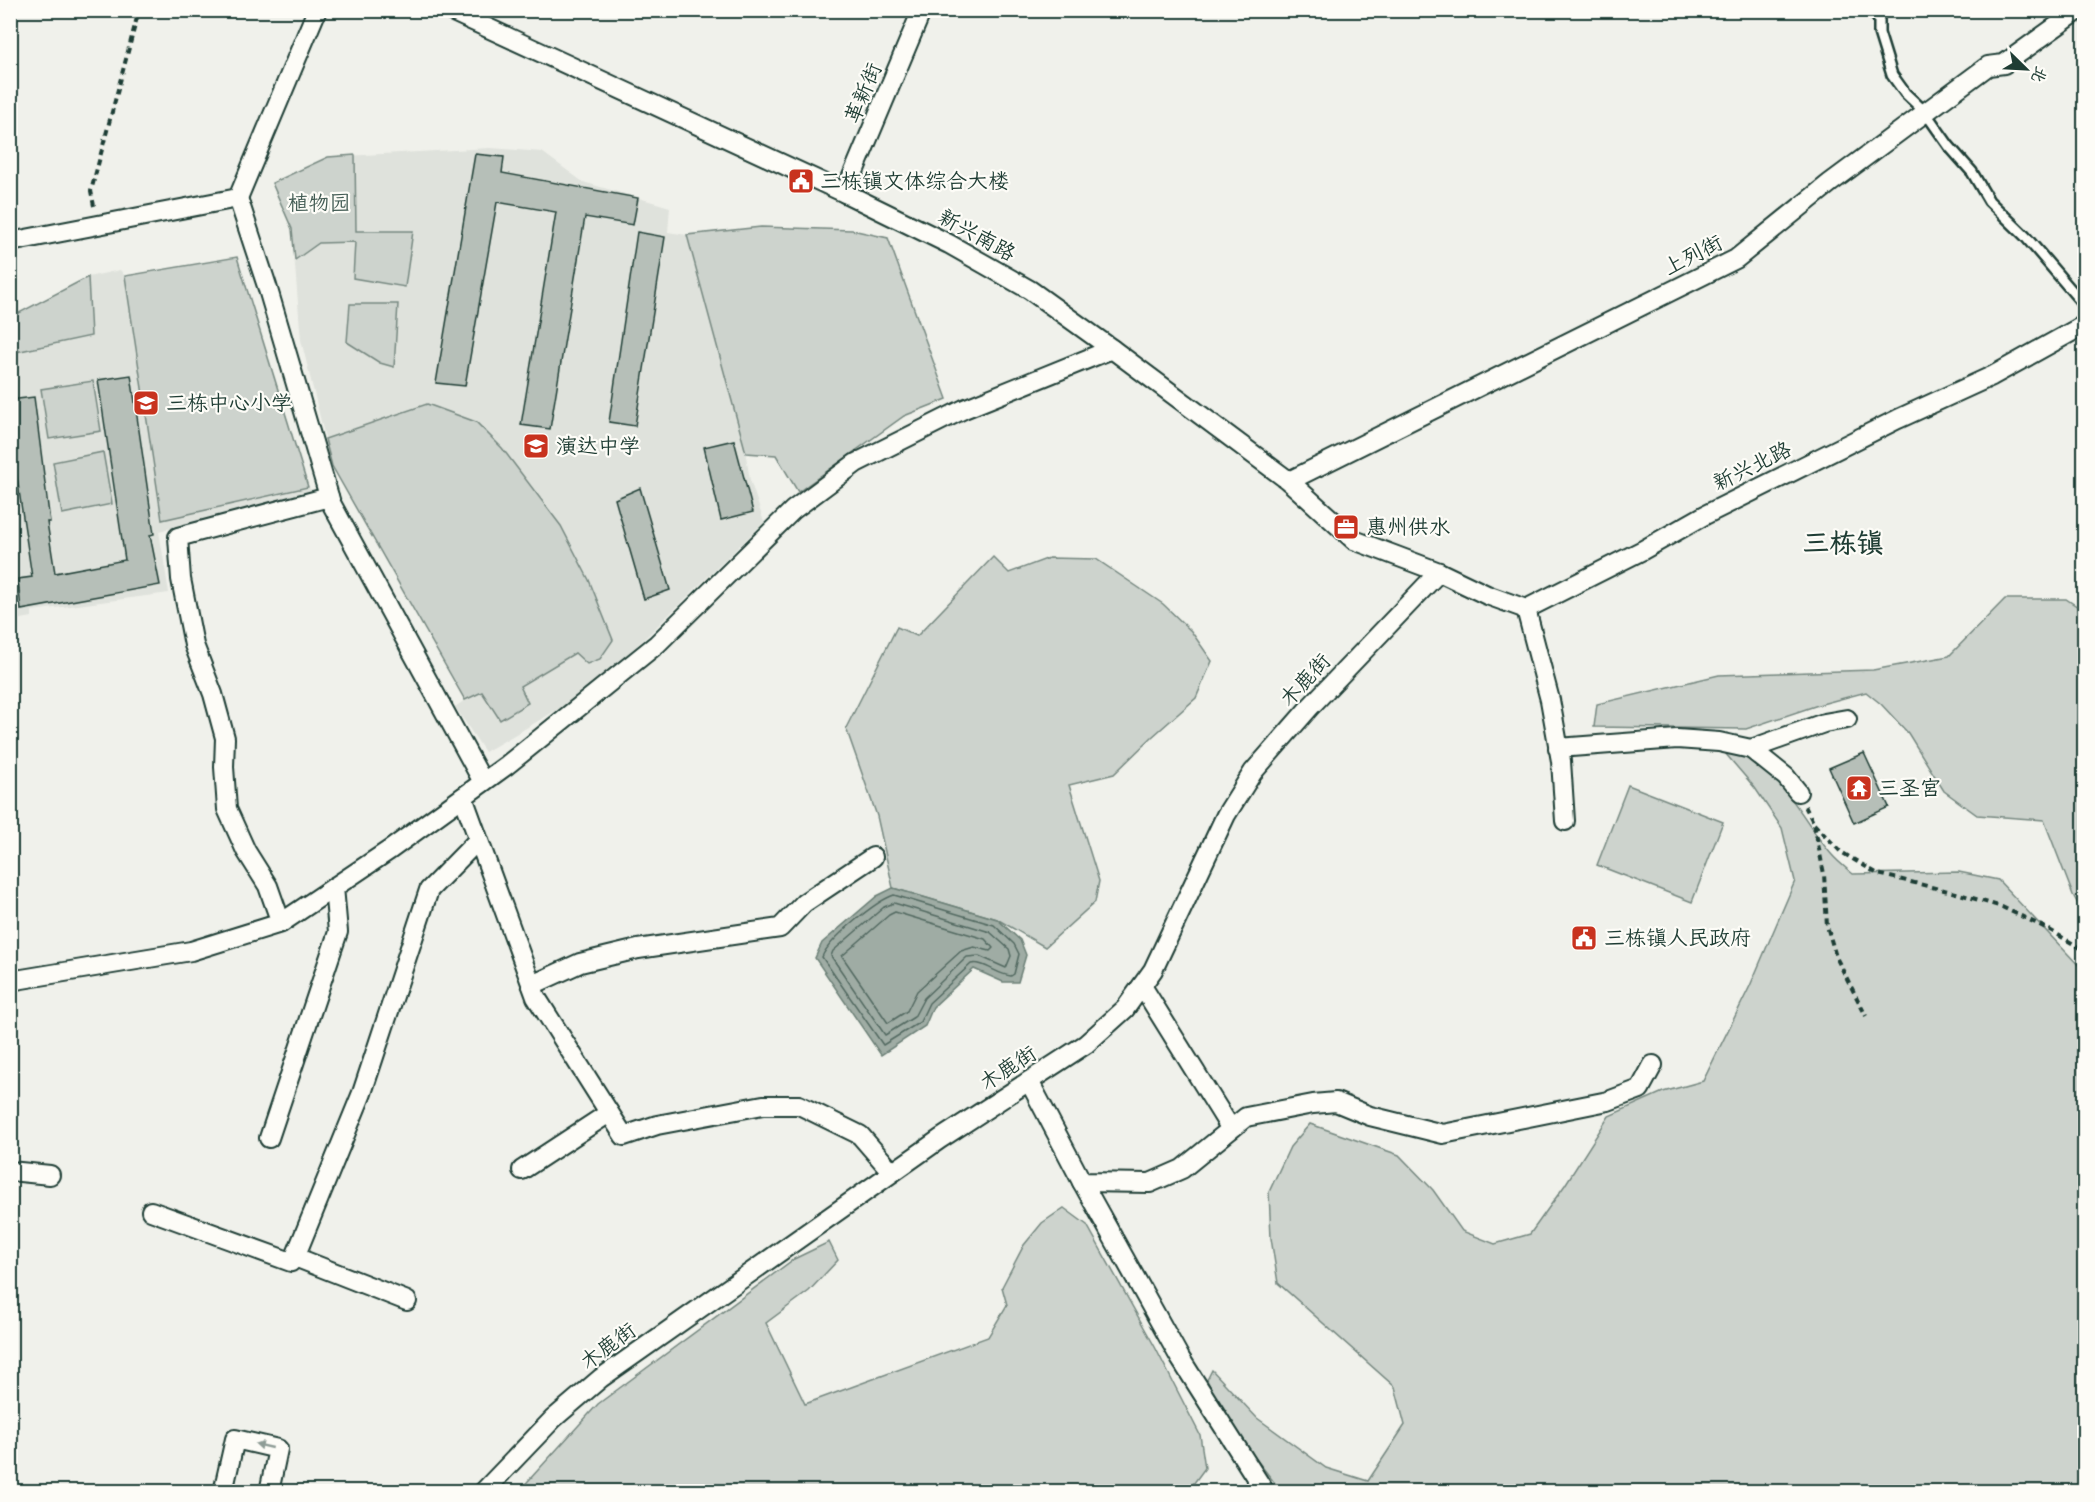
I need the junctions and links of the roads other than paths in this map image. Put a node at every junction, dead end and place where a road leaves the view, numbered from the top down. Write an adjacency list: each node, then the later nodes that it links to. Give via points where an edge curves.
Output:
1 (317, 10): 8 (street)
2 (449, 10): 7 (street, 新兴南路)
3 (922, 10): 7 (street, 革新街)
4 (1872, 10): 6 (lane, via 1892,75)
5 (2079, 10): 6 (street, 上列街, via 2004,64 1988,66)
6 (1925, 112): 10 (lane, via 1989,201); 13 (street, 上列街, via 1736,260)
7 (844, 193): 12 (street, 新兴南路, via 949,244 1030,290)
8 (238, 198): 9 (street); 14 (street)
9 (10, 242)
10 (2085, 305)
11 (2085, 325): 16 (street, 新兴北路, via 1992,376 1715,510)
12 (1112, 349): 13 (street, 新兴南路); 20 (street, via 964,409 856,463 793,510 657,644)
13 (1289, 482): 15 (street, 新兴南路, via 1354,540)
14 (330, 497): 20 (street); 27 (street, via 178,537 181,579 194,645 225,738 228,809 268,886)
15 (1439, 572): 16 (street); 30 (street, 木鹿街, via 1253,772 1227,815)
16 (1526, 609): 18 (street)
17 (1847, 719): 19 (street, via 1824,723)
18 (1558, 748): 19 (street, via 1677,738); 23 (street)
19 (1751, 749): 21 (street)
20 (483, 782): 22 (street)
21 (1798, 792)
22 (463, 797): 24 (street); 26 (street)
23 (1565, 821)
24 (478, 840): 29 (street); 42 (street, via 429,890 362,1093)
25 (873, 857): 29 (street, via 804,903 780,928 628,951 580,963)
26 (334, 887): 27 (street); 35 (street, via 338,932)
27 (281, 923): 28 (street, via 191,951)
28 (10, 981)
29 (532, 985): 33 (street)
30 (1142, 986): 32 (street, 木鹿街, via 1125,1009 1086,1044); 34 (street)
31 (1653, 1065): 34 (street, via 1640,1089 1608,1101 1443,1134 1370,1116 1336,1102 1246,1117)
32 (1029, 1081): 38 (street, 木鹿街); 40 (street)
33 (609, 1113): 36 (street); 38 (street, via 624,1136 657,1125 763,1105 799,1105 860,1135)
34 (1231, 1129): 40 (street, via 1182,1169 1150,1183)
35 (269, 1138)
36 (522, 1170)
37 (10, 1171): 39 (street)
38 (892, 1172): 46 (street, 木鹿街, via 601,1378 553,1419)
39 (50, 1175)
40 (1082, 1182): 47 (street, via 1180,1358)
41 (151, 1211): 42 (street, via 291,1262)
42 (295, 1257): 43 (street)
43 (406, 1301)
44 (223, 1491): 45 (street, one-way to 44, via 279,1449 235,1439)
45 (269, 1491)
46 (483, 1491)
47 (1264, 1491)

